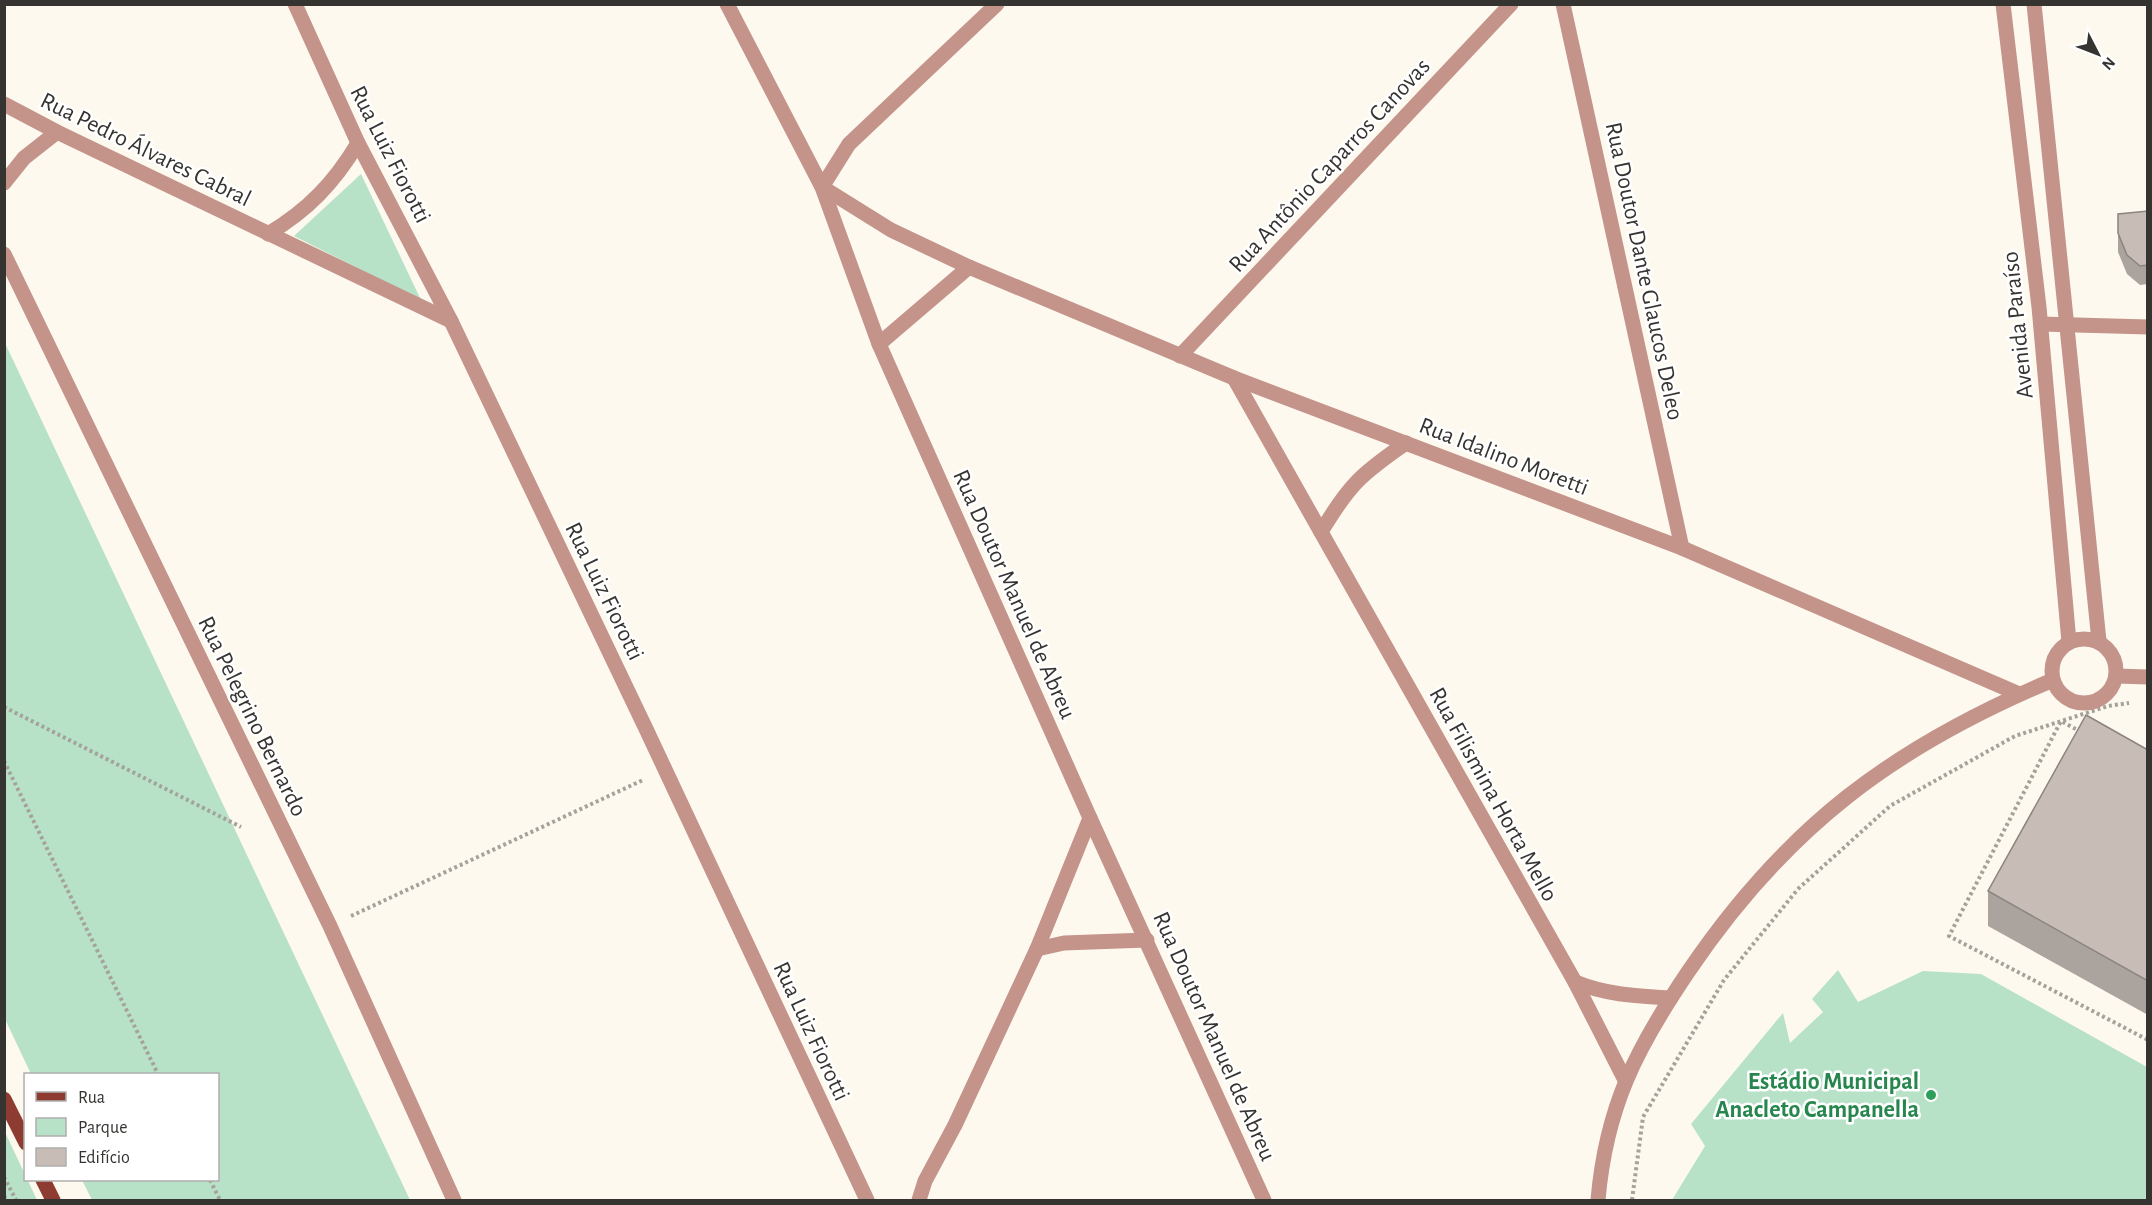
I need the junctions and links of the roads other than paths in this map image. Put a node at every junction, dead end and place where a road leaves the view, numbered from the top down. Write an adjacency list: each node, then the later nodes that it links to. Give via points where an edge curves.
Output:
1 (295, 4): 10 (street, Rua Luiz Fiorotti)
2 (727, 4): 12 (street, Rua Doutor Manuel de Abreu)
3 (997, 4): 12 (street, via 849,144)
4 (1511, 4): 21 (street, Rua Antônio Caparros Canovas)
5 (1563, 4): 25 (street, Rua Doutor Dante Glaucos Deleo)
6 (2003, 4): 17 (street, Avenida Paraíso)
7 (2034, 4): 18 (street, Avenida Paraíso)
8 (4, 104): 9 (street, Rua Pedro Álvares Cabral)
9 (57, 132): 11 (street, via 24,158); 13 (street, Rua Pedro Álvares Cabral)
10 (358, 143): 13 (street, Rua Pedro Álvares Cabral, via 327,189 294,218); 16 (street, Rua Luiz Fiorotti)
11 (4, 183)
12 (822, 187): 15 (street, Rua Idalino Moretti, via 891,230); 20 (street, Rua Doutor Manuel de Abreu)
13 (268, 234): 16 (street, Rua Pedro Álvares Cabral)
14 (4, 254): 42 (street, Rua Pelegrino Bernardo, via 330,926)
15 (969, 267): 20 (street); 21 (street, Rua Idalino Moretti)
16 (451, 321): 43 (street, Rua Luiz Fiorotti)
17 (2041, 324): 18 (street); 27 (street, Avenida Paraíso)
18 (2067, 326): 19 (street); 26 (street, Avenida Paraíso)
19 (2148, 327)
20 (879, 344): 32 (street, Rua Doutor Manuel de Abreu)
21 (1180, 356): 22 (street, Rua Idalino Moretti)
22 (1234, 378): 23 (street, Rua Idalino Moretti); 24 (street, Rua Filismina Horta Mello)
23 (1406, 443): 24 (street, via 1365,471 1343,494); 25 (street, Rua Idalino Moretti)
24 (1321, 532): 35 (street, Rua Filismina Horta Mello)
25 (1682, 548): 31 (street, Rua Idalino Moretti)
26 (2099, 641): 27 (street); 28 (street, via 2114,656)
27 (2069, 642): 30 (street, via 2055,658)
28 (2116, 676): 29 (street); 30 (street, via 2106,695 2086,703 2065,697)
29 (2148, 677)
30 (2053, 680): 31 (street)
31 (2019, 694): 36 (street, via 1922,744 1858,787 1809,827 1752,886)
32 (1090, 818): 33 (street, Rua Doutor Manuel de Abreu); 34 (street)
33 (1146, 940): 34 (street, via 1064,943); 45 (street, Rua Doutor Manuel de Abreu)
34 (1037, 949): 44 (street)
35 (1575, 982): 36 (street, via 1623,996); 37 (street, Rua Filismina Horta Mello)
36 (1671, 998): 37 (street)
37 (1625, 1080): 46 (street, via 1608,1128)
38 (4, 1099): 39 (main road)
39 (24, 1139)
40 (44, 1181): 41 (main road)
41 (53, 1200)
42 (454, 1200)
43 (867, 1200)
44 (919, 1200)
45 (1264, 1200)
46 (1598, 1200)

